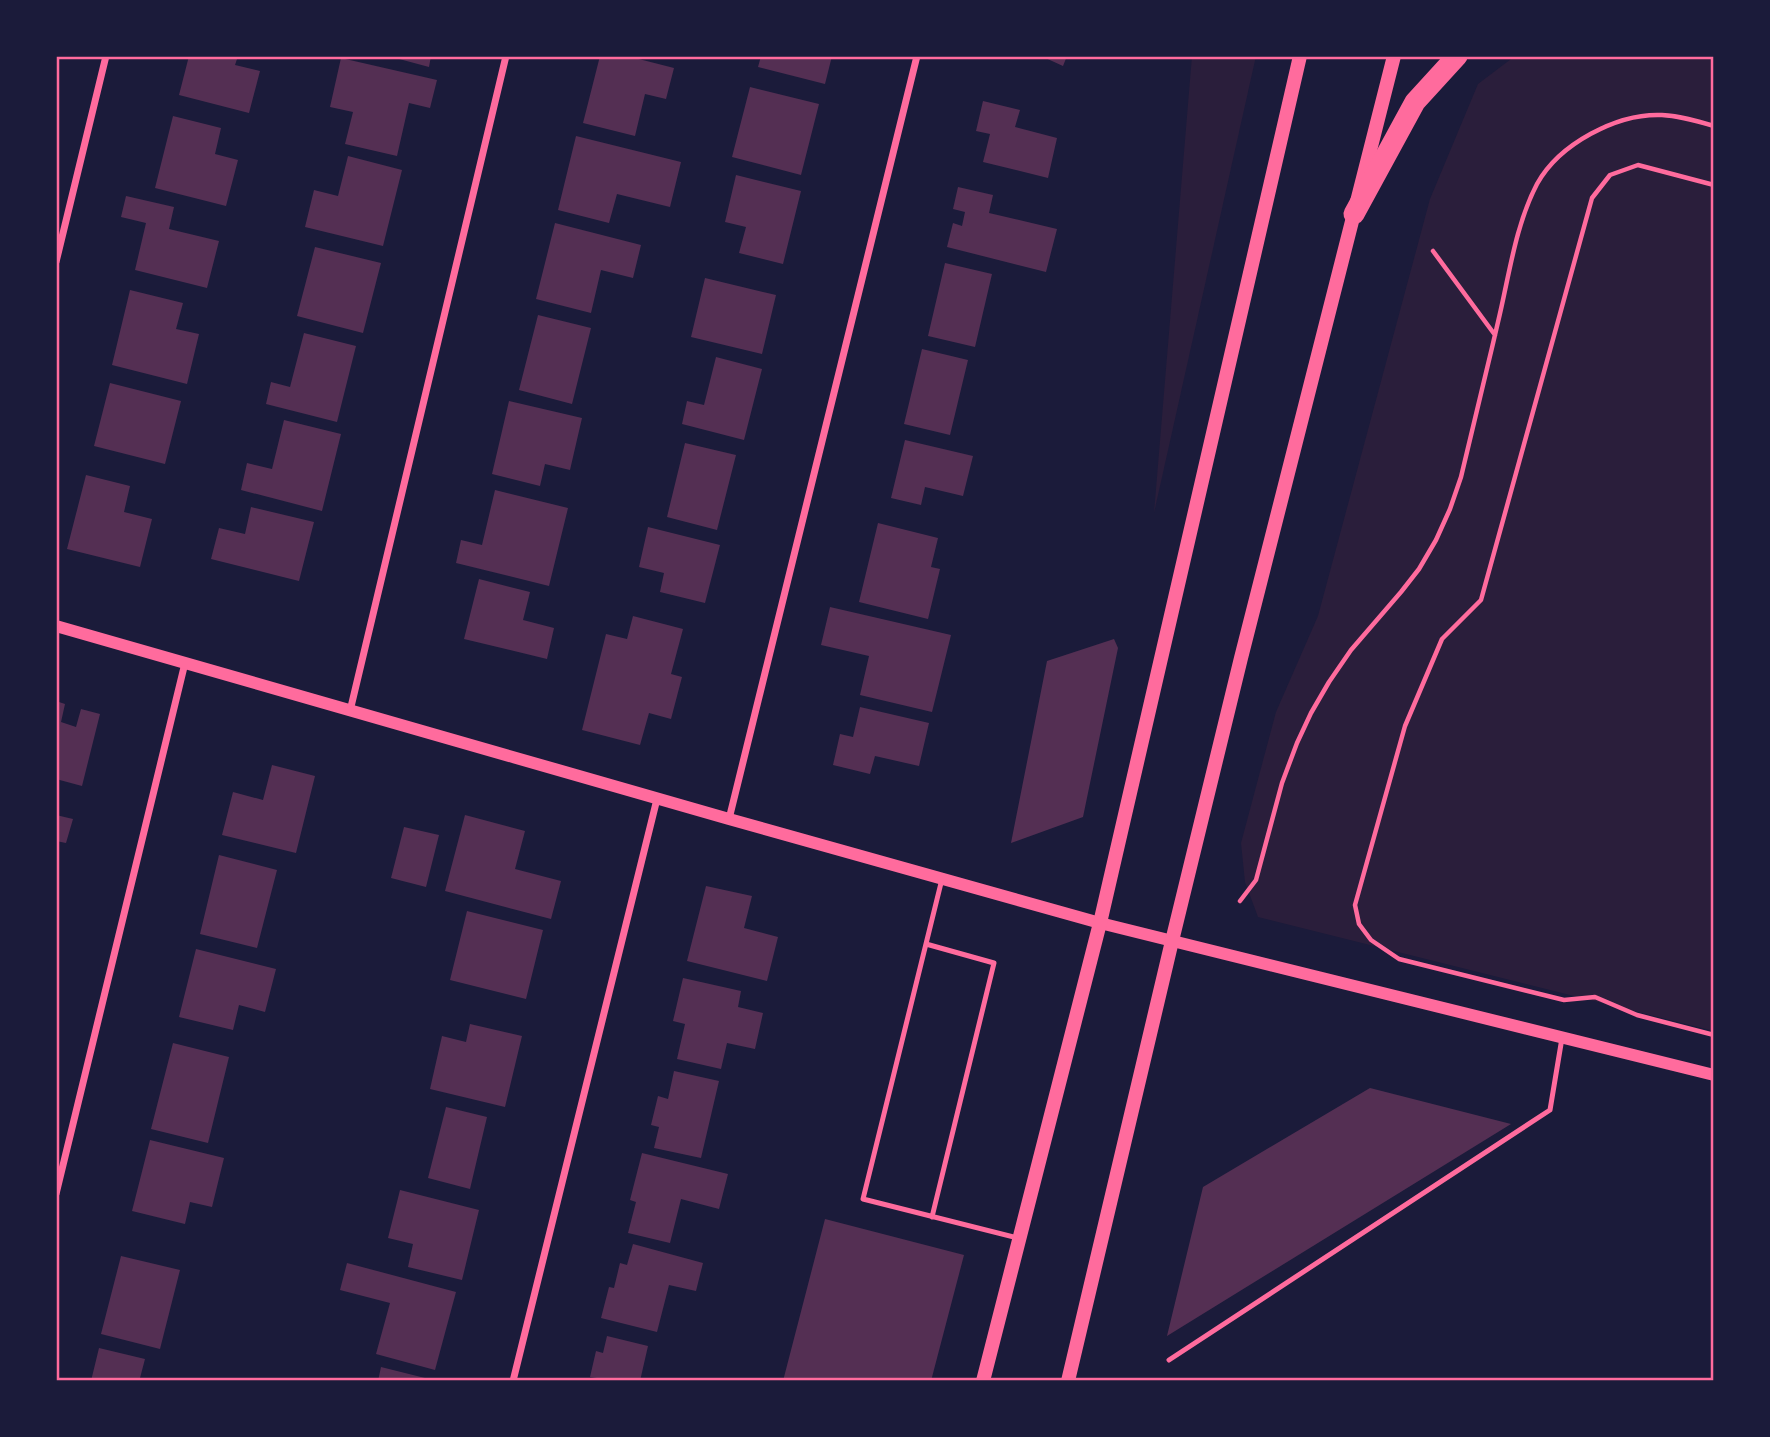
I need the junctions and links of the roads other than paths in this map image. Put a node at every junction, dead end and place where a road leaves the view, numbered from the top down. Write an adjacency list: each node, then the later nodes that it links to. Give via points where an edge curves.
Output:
1 (106, 56): 8 (street)
2 (506, 56): 11 (street)
3 (917, 56): 13 (street)
4 (1300, 56): 15 (main road)
5 (1394, 56): 7 (main road)
6 (1457, 56): 7 (highway, via 1415,102)
7 (1354, 214): 16 (main road)
8 (56, 262)
9 (56, 626): 10 (street)
10 (185, 663): 11 (street); 20 (street)
11 (350, 711): 12 (street)
12 (657, 799): 13 (street); 24 (street)
13 (729, 819): 14 (street)
14 (942, 879): 15 (street); 17 (lane)
15 (1100, 923): 16 (street); 22 (main road)
16 (1172, 941): 18 (street); 26 (main road)
17 (926, 944): 21 (lane, via 994,964); 21 (lane, via 863,1199)
18 (1563, 1037): 19 (street); 23 (lane, via 1550,1110)
19 (1714, 1074)
20 (56, 1194)
21 (932, 1217): 22 (lane)
22 (1020, 1238): 25 (main road)
23 (1169, 1360)
24 (513, 1381)
25 (984, 1381)
26 (1068, 1381)

